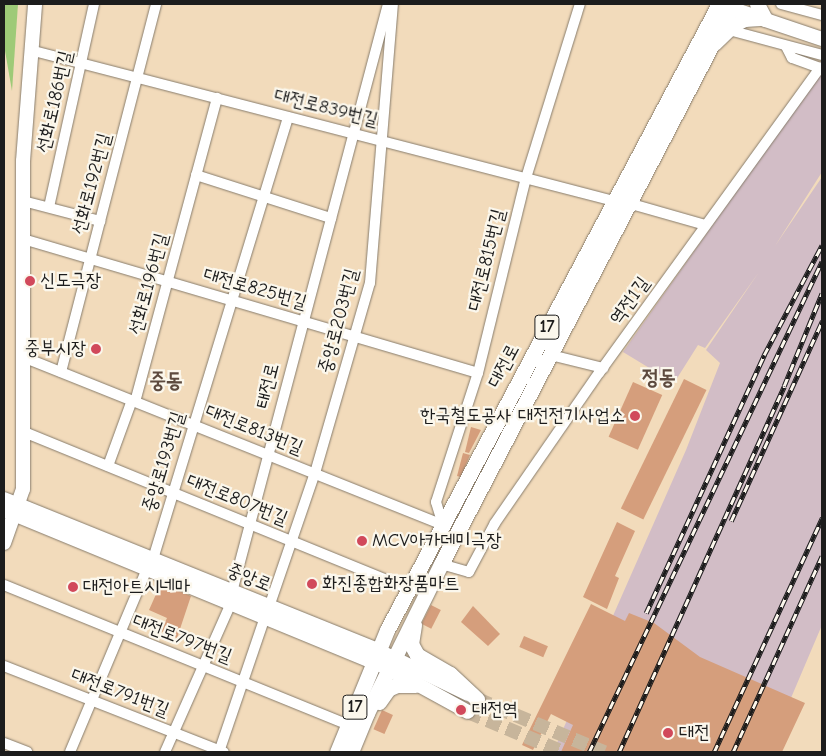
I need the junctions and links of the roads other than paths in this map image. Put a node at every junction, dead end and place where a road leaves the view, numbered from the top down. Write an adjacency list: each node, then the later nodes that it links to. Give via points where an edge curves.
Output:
1 (35, 4): 17 (main road)
2 (94, 4): 19 (street, 선화로186번길)
3 (156, 4): 20 (street, 선화로192번길)
4 (388, 4): 23 (street, 태전로)
5 (394, 4): 24 (street, 중앙로203번길)
6 (580, 4): 26 (street, 대전로815번길)
7 (757, 4): 12 (main road)
8 (781, 4): 10 (street)
9 (724, 5): 12 (main road); 15 (main road, 대전로 / 17); 29 (main road, 대전로 / 17)
10 (794, 6): 11 (street)
11 (822, 16)
12 (765, 19): 13 (main road, via 745,20); 14 (main road)
13 (729, 30): 15 (main road); 16 (street)
14 (822, 39)
15 (713, 46): 29 (main road, 대전로 / 17)
16 (786, 46): 18 (street); 33 (street, 역전1길, via 792,58 820,68)
17 (30, 50): 19 (street, 대전로839번길); 28 (main road)
18 (818, 55)
19 (83, 64): 20 (street, 대전로839번길); 30 (street, 선화로186번길)
20 (137, 78): 21 (street, 대전로839번길); 32 (street, 선화로192번길)
21 (217, 98): 22 (street, 대전로839번길); 25 (street, 선화로196번길)
22 (288, 116): 23 (street, 대전로839번길); 27 (street, 중앙로193번길)
23 (352, 133): 24 (street, 대전로839번길); 31 (street, 태전로)
24 (382, 141): 26 (street, 대전로839번길); 39 (street, 중앙로203번길, via 370,283)
25 (196, 175): 27 (street); 36 (street, 선화로196번길)
26 (526, 178): 29 (street, 대전로839번길); 44 (street, 대전로815번길)
27 (264, 196): 31 (street); 37 (street, 중앙로193번길)
28 (23, 201): 30 (street); 34 (main road)
29 (621, 202): 33 (street, 대전로839번길); 40 (main road, 대전로 / 17); 54 (main road, 대전로 / 17)
30 (49, 207): 32 (street)
31 (331, 218): 38 (street, 태전로)
32 (100, 221): 35 (street, 선화로192번길)
33 (705, 225): 42 (street, 역전1길)
34 (23, 239): 35 (street, 대전로825번길); 41 (main road)
35 (90, 259): 36 (street, 대전로825번길); 43 (street, 선화로192번길)
36 (167, 282): 37 (street, 대전로825번길); 45 (street, 선화로196번길)
37 (232, 301): 38 (street, 대전로825번길); 46 (street, 중앙로193번길)
38 (302, 321): 39 (street, 대전로825번길); 48 (street, 태전로)
39 (354, 337): 44 (street, 대전로825번길); 50 (street, 중앙로203번길)
40 (551, 355): 42 (street); 58 (main road, 대전로 / 17)
41 (23, 357): 43 (street, 대전로813번길); 47 (main road)
42 (603, 368): 58 (street, 역전1길, via 495,524 469,572)
43 (61, 372): 45 (street, 대전로813번길)
44 (478, 373): 54 (street, 대전로815번길, via 436,502)
45 (134, 401): 46 (street, 대전로813번길); 49 (street, 선화로196번길)
46 (194, 425): 48 (street, 대전로813번길); 51 (street, 중앙로193번길)
47 (24, 432): 49 (street, 대전로807번길); 52 (main road)
48 (268, 455): 50 (street, 대전로813번길); 53 (street, 태전로)
49 (108, 466): 51 (street, 대전로807번길)
50 (315, 473): 54 (street, 대전로813번길); 55 (street, 중앙로203번길)
51 (173, 493): 53 (street, 대전로807번길); 57 (street, 중앙로193번길)
52 (9, 505): 56 (main road); 57 (main road, 중앙로)
53 (251, 525): 55 (street, 대전로807번길); 61 (street, 태전로)
54 (443, 525): 60 (main road, 대전로 / 17)
55 (289, 541): 60 (street, 대전로807번길); 63 (street, 중앙로203번길)
56 (4, 543)
57 (150, 564): 61 (main road, 중앙로); 64 (street, 중앙로193번길)
58 (441, 564): 62 (main road, 대전로 / 17)
59 (4, 585): 64 (street, 대전로797번길)
60 (410, 589): 65 (main road, 대전로 / 17)
61 (232, 598): 63 (main road, 중앙로); 67 (street, 태전로)
62 (424, 598): 66 (main road, 대전로 / 17); 72 (main road, via 410,634 417,655 450,674)
63 (267, 612): 65 (main road, 중앙로); 69 (street, 중앙로203번길)
64 (120, 634): 67 (street, 대전로797번길); 71 (street, 중앙로193번길)
65 (374, 656): 66 (main road, 중앙로); 74 (main road, 대전로 / 17)
66 (391, 663): 70 (main road, 중앙로); 72 (main road, 중앙로); 73 (main road, 대전로 / 17)
67 (203, 665): 69 (street, 대전로797번길); 75 (street, 태전로)
68 (4, 666): 71 (street, 대전로791번길)
69 (244, 682): 74 (street, 대전로797번길); 80 (street, 중앙로203번길)
70 (414, 685): 72 (main road, 중앙로); 73 (main road, via 397,685 388,689 376,708)
71 (91, 701): 75 (street, 대전로791번길); 78 (street, 중앙로193번길)
72 (473, 705)
73 (363, 720): 82 (main road, 대전로 / 17)
74 (348, 725): 81 (main road, 대전로 / 17)
75 (173, 732): 79 (street, 태전로); 80 (street, 대전로791번길)
76 (4, 743): 77 (street)
77 (27, 752)
78 (70, 752)
79 (165, 752)
80 (221, 752)
81 (337, 752)
82 (350, 752)

